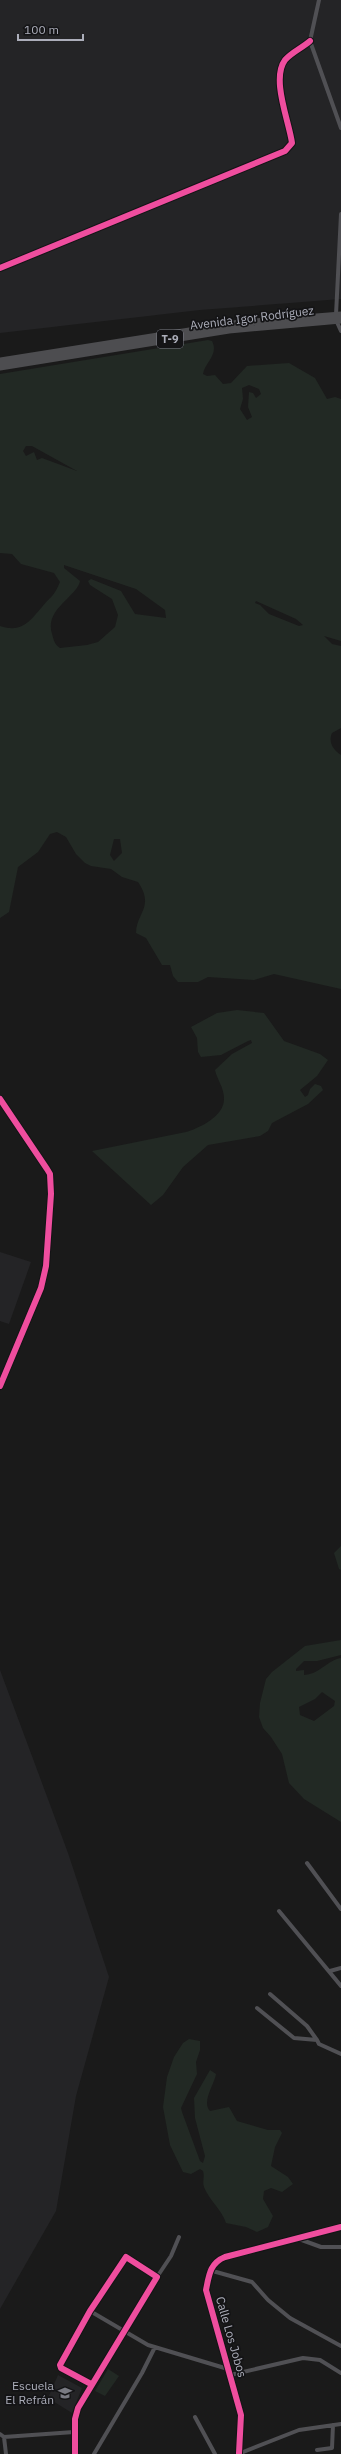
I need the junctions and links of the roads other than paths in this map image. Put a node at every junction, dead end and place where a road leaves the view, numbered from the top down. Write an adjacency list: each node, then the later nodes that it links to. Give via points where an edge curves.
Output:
1 (319, 0): 2 (street)
2 (310, 41): 3 (street); 5 (street, via 285,61 280,72 280,85 292,143 285,150)
3 (341, 128)
4 (341, 214): 6 (street)
5 (0, 268)
6 (338, 317): 7 (street); 8 (highway, Avenida Igor Rodríguez / T-9, via 240,323); 9 (highway, Avenida Igor Rodríguez / T-9, via 230,330)
7 (341, 329)
8 (0, 361)
9 (0, 367)
10 (0, 1099): 11 (street, via 50,1174 51,1226 41,1288)
11 (0, 1386)
12 (308, 1863): 13 (street)
13 (341, 1909)
14 (279, 1912): 16 (street, via 308,1949)
15 (341, 1968): 16 (street)
16 (330, 1971): 17 (street)
17 (341, 1986)
18 (270, 1994): 20 (street, via 307,2026)
19 (256, 2008): 20 (street, via 294,2038)
20 (317, 2040): 21 (street, via 319,2044)
21 (341, 2054)
22 (341, 2227): 24 (street)
23 (179, 2237): 27 (street, via 171,2256)
24 (298, 2239): 25 (street, via 321,2247); 26 (street, via 225,2257 218,2260)
25 (341, 2247)
26 (210, 2270): 30 (street, via 252,2282 268,2300 290,2318); 32 (street, Calle Los Jobos, via 206,2290)
27 (157, 2277): 28 (street, via 126,2257); 29 (street)
28 (90, 2311): 29 (street); 35 (street, via 60,2365 61,2368)
29 (125, 2332): 31 (street); 35 (street)
30 (341, 2346)
31 (155, 2347): 32 (street); 46 (street)
32 (228, 2369): 34 (street, Calle Los Jobos)
33 (341, 2373): 34 (street, via 320,2360 303,2358)
34 (230, 2375): 48 (street, Calle Los Jobos, via 241,2415)
35 (91, 2384): 39 (street, via 78,2408)
36 (195, 2417): 47 (street)
37 (341, 2424): 38 (street)
38 (333, 2425): 42 (street, via 332,2448); 43 (street, via 299,2430)
39 (74, 2432): 41 (street); 45 (street)
40 (0, 2434): 41 (street)
41 (4, 2437): 44 (street)
42 (317, 2450)
43 (248, 2452): 48 (street)
44 (6, 2454)
45 (75, 2454)
46 (94, 2454)
47 (215, 2454)
48 (239, 2454)

